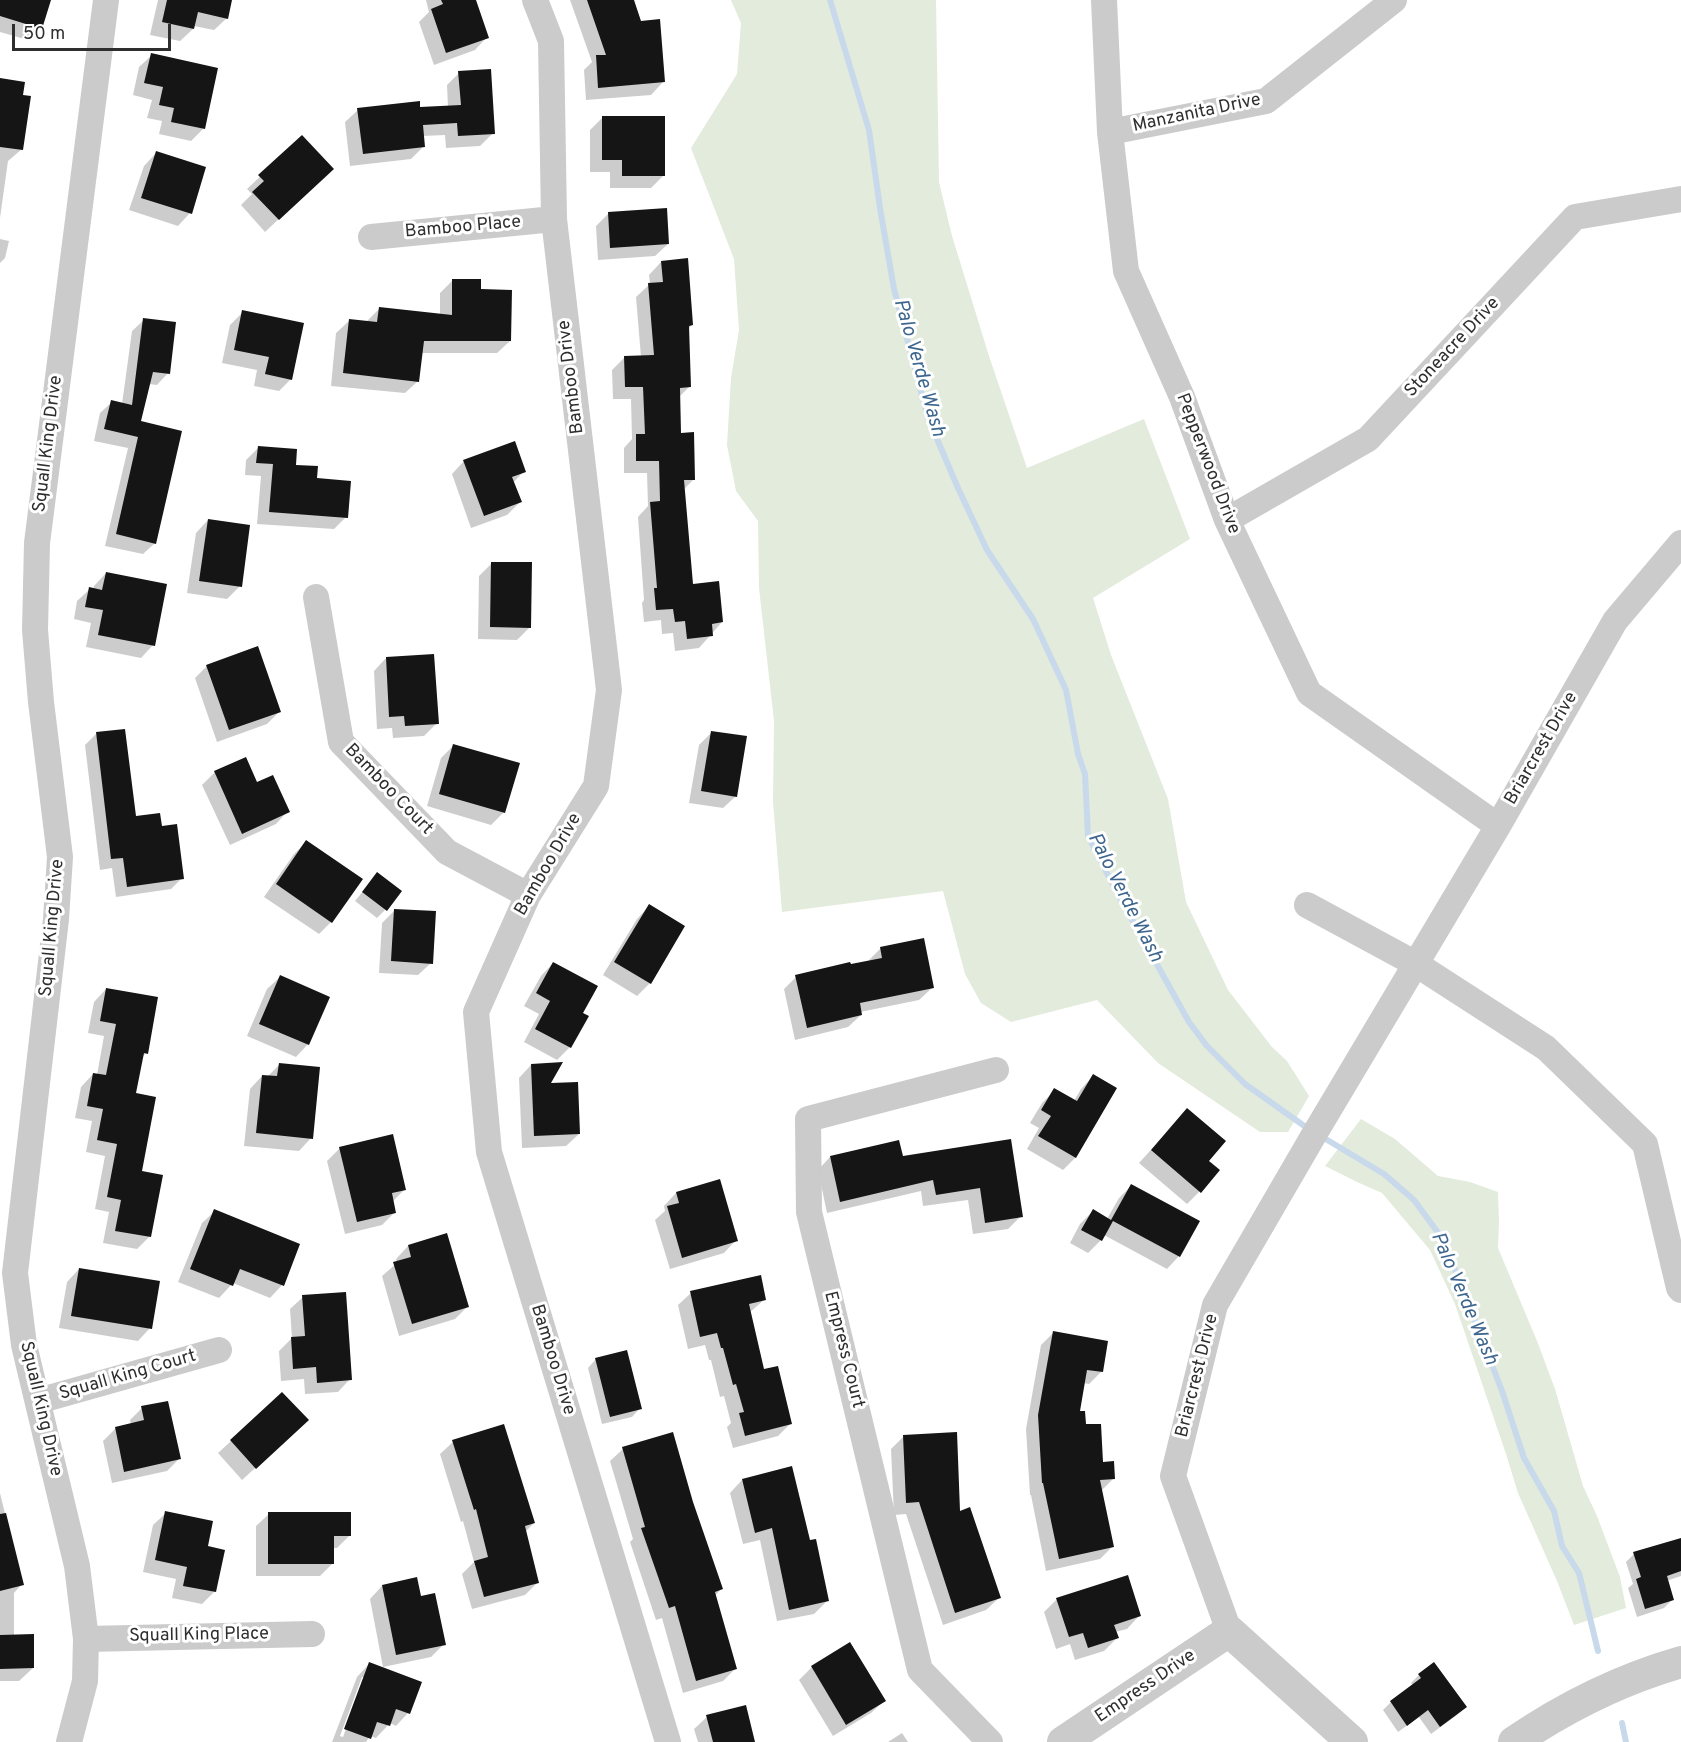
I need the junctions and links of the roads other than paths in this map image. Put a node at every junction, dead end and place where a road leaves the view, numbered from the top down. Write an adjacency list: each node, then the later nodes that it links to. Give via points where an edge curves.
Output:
1 (106, 0): 19 (street, Squall King Drive, via 37,543 36,640 60,857 15,1274 24,1346)
2 (535, 0): 7 (street, Bamboo Drive, via 551,41)
3 (1104, 0): 5 (street, Pepperwood Drive)
4 (1394, 0): 5 (street, Manzanita Drive, via 1266,101)
5 (1110, 132): 9 (street, Pepperwood Drive, via 1126,271 1182,397)
6 (1681, 199): 9 (street, Stoneacre Drive, via 1575,217 1368,439)
7 (554, 219): 8 (street, Bamboo Place); 13 (street, Bamboo Drive, via 609,690 596,786)
8 (371, 237)
9 (1227, 520): 12 (street, Pepperwood Drive, via 1309,693)
10 (1681, 543): 12 (street, Briarcrest Drive, via 1615,621)
11 (316, 597): 13 (street, Bamboo Court, via 341,742 447,852)
12 (1498, 826): 15 (street, Briarcrest Drive)
13 (528, 895): 25 (street, Bamboo Drive, via 476,1012 489,1152)
14 (1307, 905): 15 (street)
15 (1416, 964): 17 (street, via 1546,1048 1645,1144); 20 (street, Briarcrest Drive, via 1215,1305 1173,1476)
16 (996, 1070): 26 (street, Empress Court, via 808,1119 809,1212 920,1670)
17 (1681, 1290)
18 (219, 1350): 19 (street, Squall King Court)
19 (38, 1401): 22 (street, Squall King Drive, via 77,1566)
20 (1230, 1631): 27 (street, Empress Drive); 28 (street, Briarcrest Drive)
21 (312, 1634): 22 (street, Squall King Place)
22 (86, 1639): 24 (street, Squall King Drive, via 85,1682)
23 (1681, 1662): 29 (street, via 1576,1704)
24 (69, 1742)
25 (668, 1742)
26 (990, 1742)
27 (1063, 1742)
28 (1352, 1742)
29 (1514, 1742)

